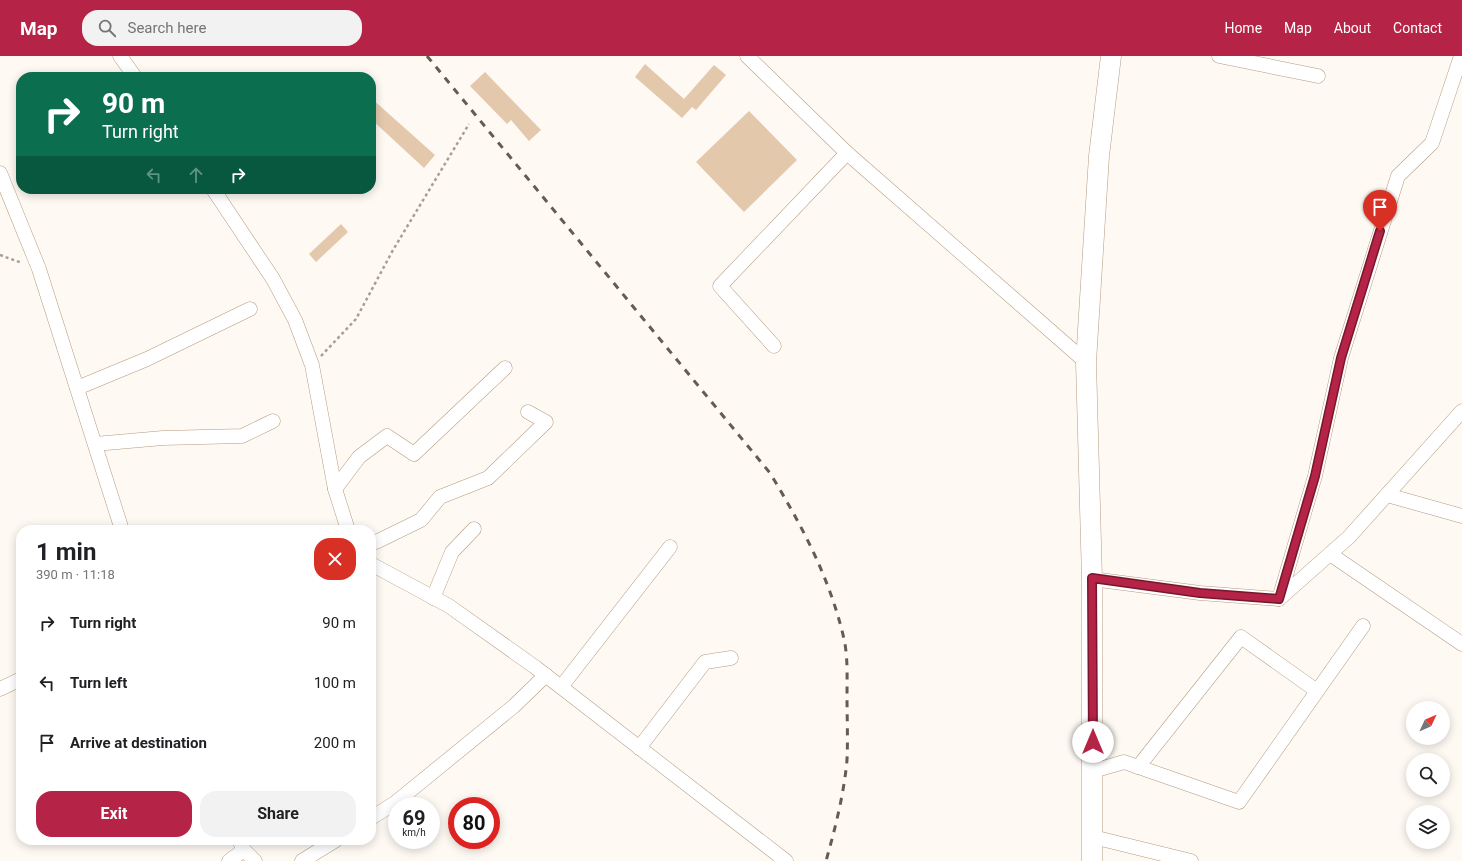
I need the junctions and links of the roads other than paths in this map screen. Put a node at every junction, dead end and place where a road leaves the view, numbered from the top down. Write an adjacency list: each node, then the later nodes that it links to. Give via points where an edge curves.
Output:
1 (120, 56): 6 (street)
2 (747, 56): 8 (street)
3 (1111, 56): 13 (highway, via 1099,156)
4 (1219, 56): 7 (street)
5 (1461, 56): 32 (street, via 1432,143 1398,176 1341,358 1315,476)
6 (131, 72)
7 (1318, 76)
8 (847, 152): 12 (street, via 720,286); 13 (street)
9 (0, 173): 15 (street, via 39,269)
10 (216, 194): 20 (street, via 273,279 295,320 312,365)
11 (250, 309): 15 (street, via 147,359)
12 (774, 346)
13 (1086, 362): 30 (highway)
14 (505, 368): 20 (street, via 414,454 387,436 359,456)
15 (77, 388): 19 (street)
16 (1462, 411): 21 (street)
17 (528, 412): 26 (street, via 546,422 488,478 440,497 422,520)
18 (273, 421): 19 (street, via 242,436 163,438)
19 (95, 444): 23 (street)
20 (335, 490): 24 (street)
21 (1387, 495): 22 (street); 28 (street)
22 (1462, 516)
23 (120, 525)
24 (346, 525)
25 (474, 529): 31 (street, via 452,552)
26 (376, 542)
27 (670, 547): 38 (street)
28 (1330, 554): 32 (street); 34 (street)
29 (376, 567): 31 (street)
30 (1092, 578): 32 (street, via 1200,593); 43 (highway)
31 (433, 598): 36 (street, via 449,606)
32 (1279, 599)
33 (1363, 626): 40 (street)
34 (1462, 644)
35 (731, 658): 41 (street, via 705,662)
36 (546, 675): 38 (street); 44 (street, via 514,706 406,794)
37 (16, 682): 39 (street)
38 (561, 687): 41 (street)
39 (0, 690)
40 (1317, 691): 42 (street, via 1239,802); 42 (street, via 1241,637)
41 (639, 748): 51 (street)
42 (1138, 767): 43 (street, via 1124,762)
43 (1093, 771): 45 (highway)
44 (376, 815)
45 (1093, 837): 52 (highway); 53 (street)
46 (241, 845): 48 (street); 49 (street)
47 (328, 845): 50 (street)
48 (229, 861)
49 (255, 861)
50 (302, 861)
51 (786, 861)
52 (1092, 861)
53 (1191, 861)

